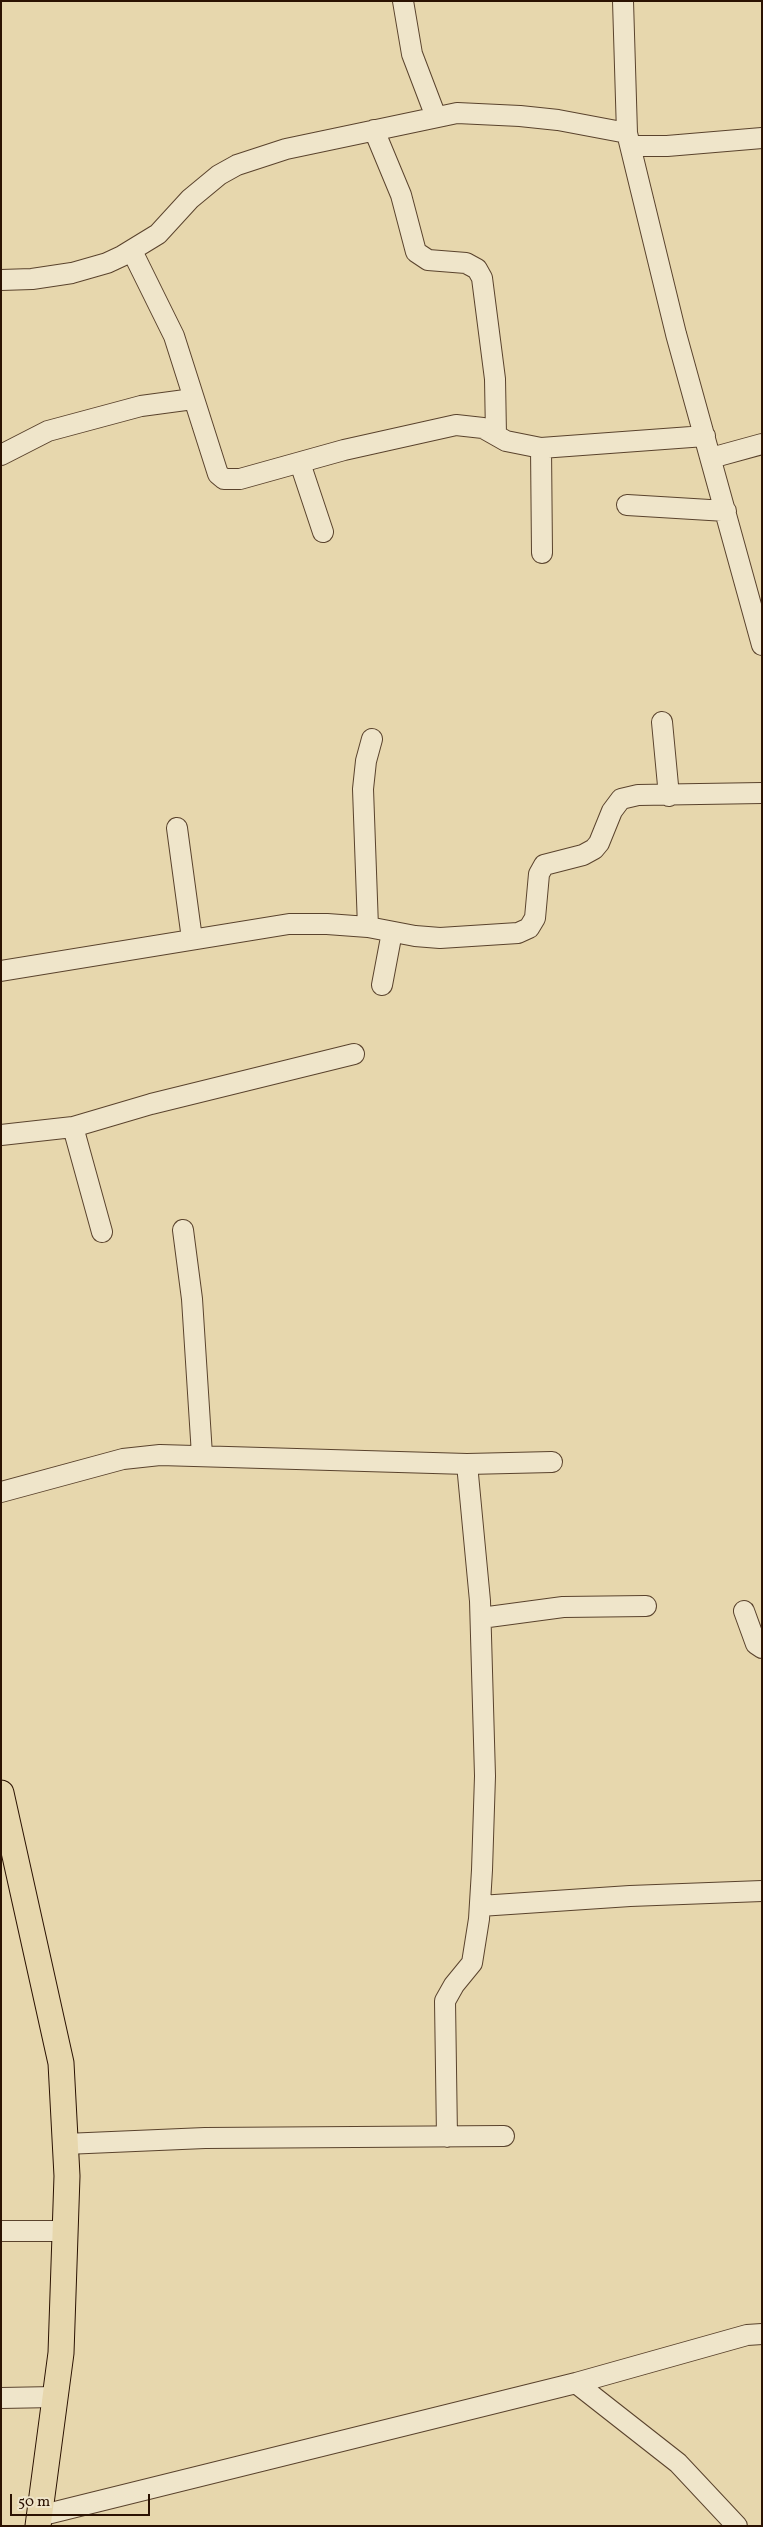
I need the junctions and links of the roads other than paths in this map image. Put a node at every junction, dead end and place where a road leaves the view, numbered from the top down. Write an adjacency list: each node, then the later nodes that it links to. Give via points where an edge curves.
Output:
1 (403, 1): 3 (street, via 412,54)
2 (623, 1): 6 (street)
3 (436, 117): 4 (street); 6 (street, via 457,113 558,120)
4 (374, 130): 7 (street, via 286,149 237,165 204,186 158,234); 10 (street, via 401,195 416,252 428,260 466,263 477,269 482,278 495,379)
5 (762, 138): 6 (street, via 668,146)
6 (629, 140): 11 (street, via 652,241)
7 (132, 251): 8 (street, via 108,263 72,273); 9 (street, via 174,336)
8 (1, 280)
9 (193, 399): 14 (street, via 141,406 48,431); 16 (street, via 221,478 240,478)
10 (496, 435): 13 (street, via 517,444); 16 (street, via 483,428 456,425)
11 (705, 436): 13 (street); 15 (street)
12 (762, 444): 15 (street)
13 (541, 448): 20 (street)
14 (1, 455)
15 (711, 458): 18 (street)
16 (300, 463): 19 (street)
17 (627, 505): 18 (street)
18 (726, 511): 21 (street)
19 (323, 532)
20 (542, 553)
21 (755, 596): 22 (street)
22 (762, 645)
23 (662, 722): 26 (street)
24 (372, 740): 28 (street, via 363,789)
25 (762, 793): 26 (street)
26 (669, 796): 29 (street, via 638,794 621,800 612,811 594,849 544,865 539,874 537,914 527,929 489,936 440,938)
27 (177, 828): 30 (street)
28 (368, 928): 29 (street); 30 (street, via 289,924)
29 (392, 932): 32 (street)
30 (192, 939): 31 (street)
31 (1, 971)
32 (382, 985)
33 (354, 1054): 34 (street, via 151,1104)
34 (74, 1127): 35 (street); 37 (street)
35 (1, 1135)
36 (183, 1230): 38 (street, via 192,1299)
37 (102, 1232)
38 (202, 1455): 40 (street); 41 (street, via 123,1459)
39 (552, 1462): 40 (street)
40 (467, 1464): 44 (street)
41 (1, 1492)
42 (646, 1606): 44 (street, via 563,1607)
43 (744, 1611): 45 (street, via 756,1644)
44 (481, 1618): 48 (street, via 484,1776)
45 (762, 1648)
46 (1, 1793): 51 (main road, via 61,2063)
47 (762, 1891): 48 (street)
48 (480, 1906): 50 (street, via 472,1963 445,2001)
49 (504, 2136): 50 (street)
50 (447, 2137): 51 (street, via 205,2138)
51 (65, 2144): 53 (main road)
52 (1, 2231): 53 (street)
53 (65, 2231): 56 (main road, via 61,2353)
54 (762, 2334): 55 (street, via 747,2335)
55 (576, 2383): 58 (street); 59 (street, via 678,2463)
56 (55, 2397): 57 (street); 58 (main road)
57 (1, 2398)
58 (39, 2521)
59 (737, 2526)

